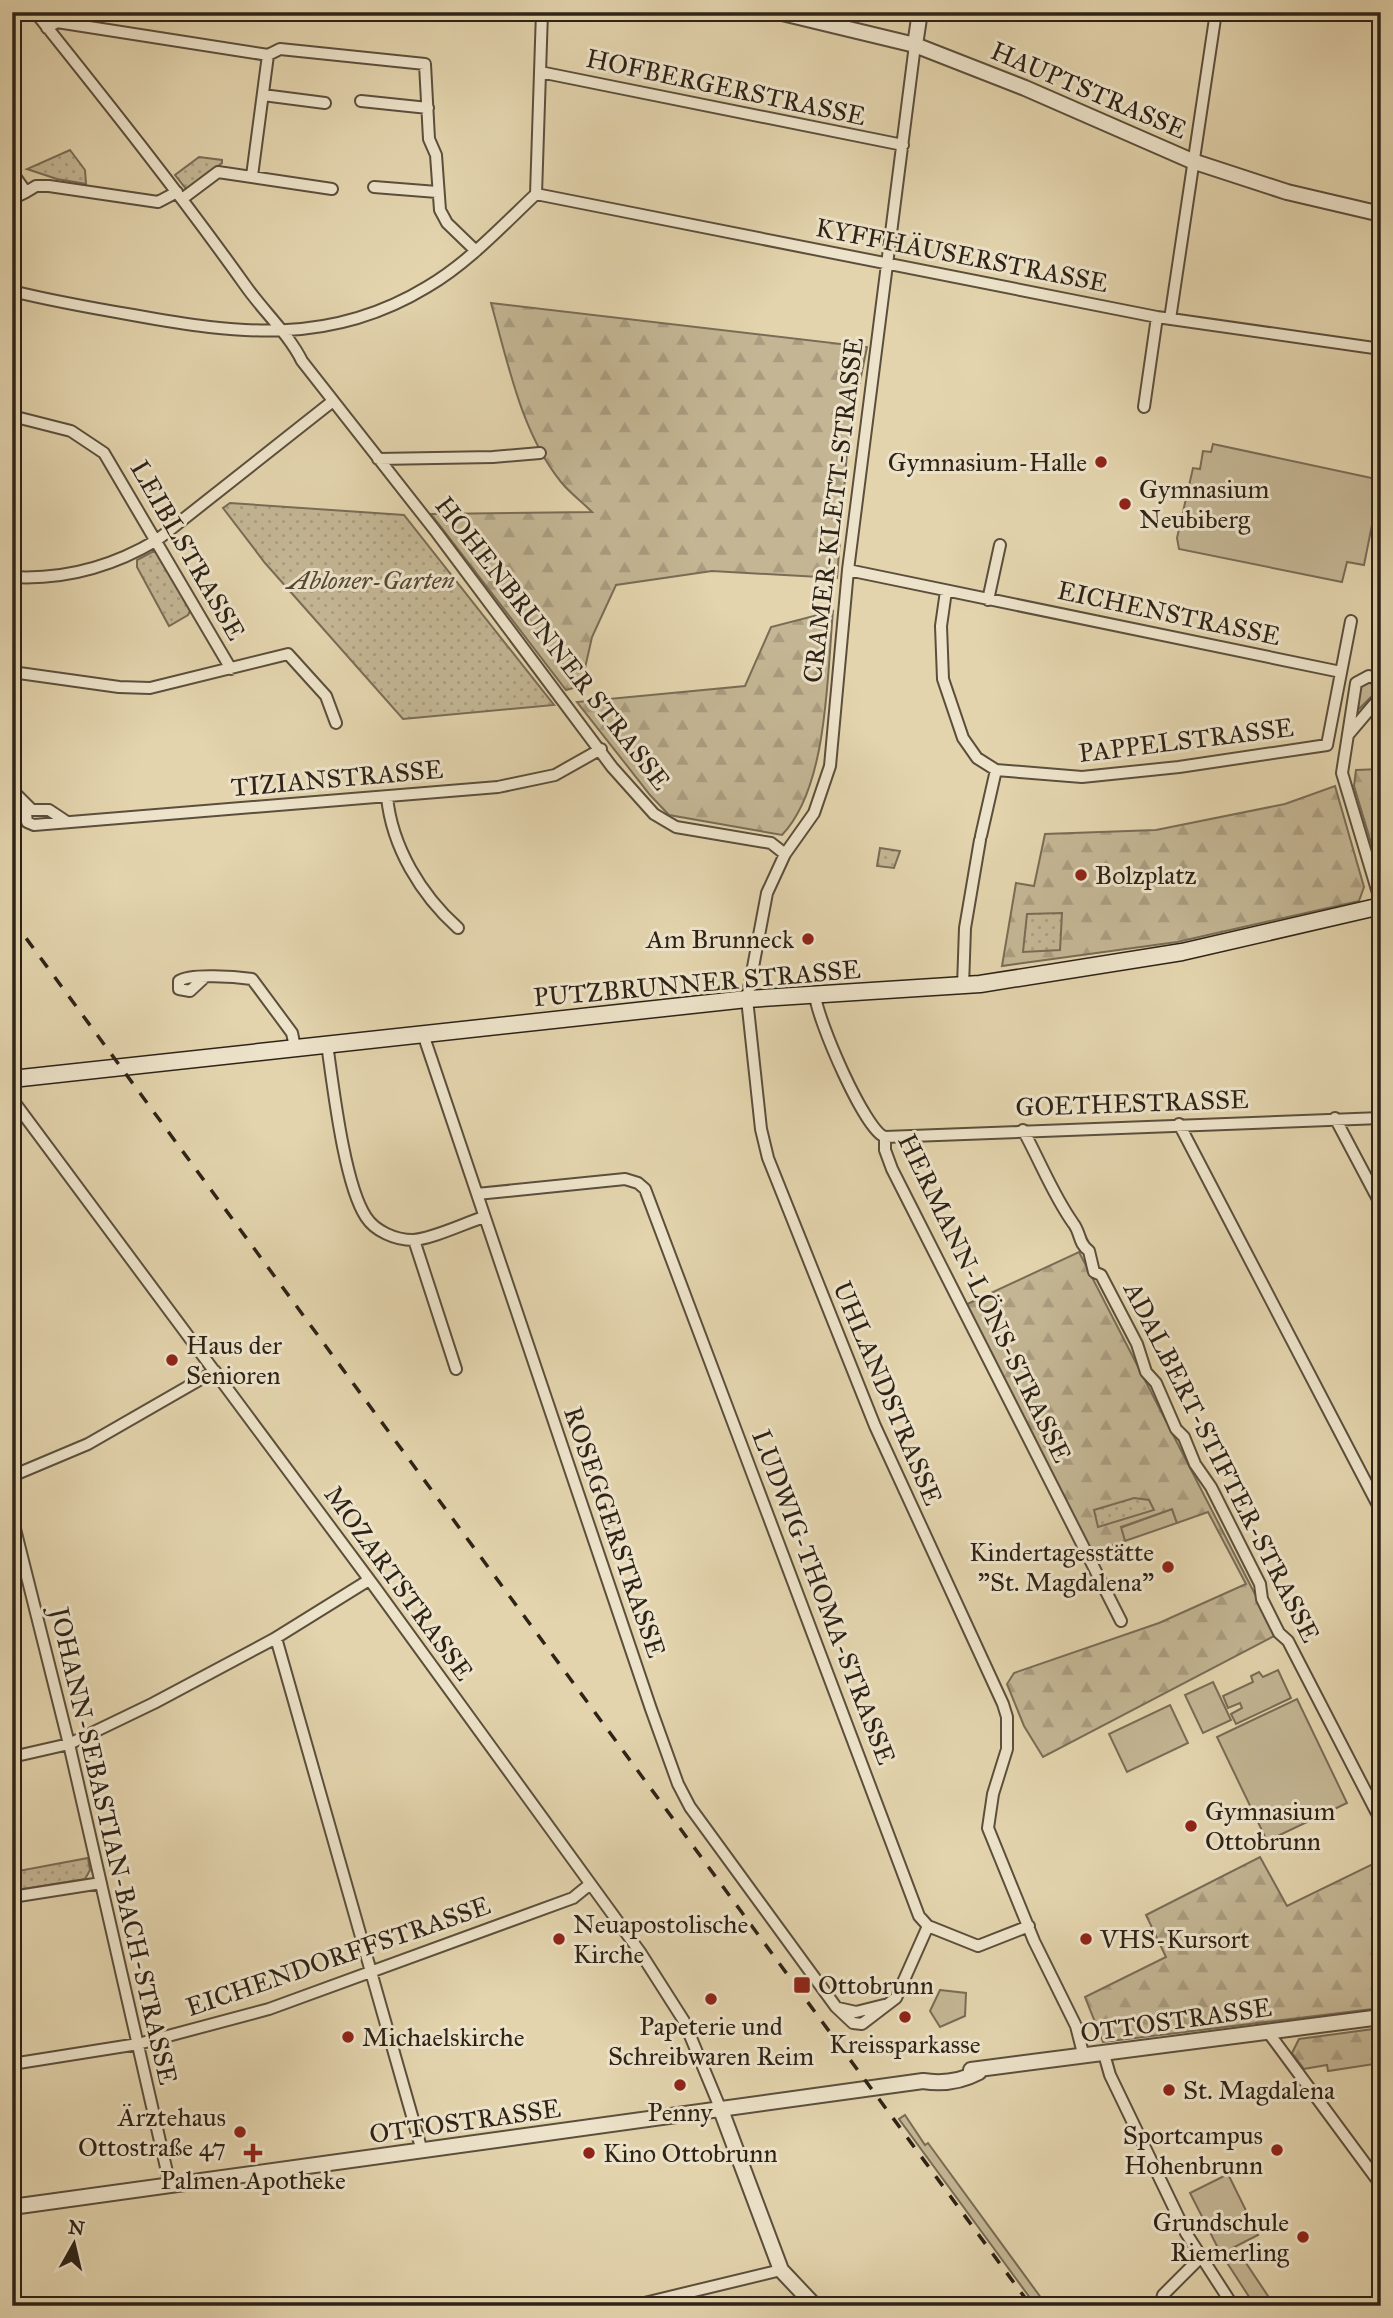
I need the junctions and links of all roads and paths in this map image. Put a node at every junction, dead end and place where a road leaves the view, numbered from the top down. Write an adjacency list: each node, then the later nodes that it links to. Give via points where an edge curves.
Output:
1 (35, 12): 6 (street, HOHENBRUNNER STRASSE)
2 (542, 12): 9 (street)
3 (778, 12): 7 (street, HAUPTSTRASSE)
4 (920, 12): 7 (street, CRAMER-KLETT-STRASSE)
5 (1216, 12): 15 (street)
6 (47, 27): 8 (street, via 57,22); 23 (street, HOHENBRUNNER STRASSE)
7 (915, 45): 14 (street, CRAMER-KLETT-STRASSE); 15 (street, HAUPTSTRASSE)
8 (268, 55): 10 (street); 13 (street, via 280,49 425,64)
9 (540, 72): 14 (street, HOFBERGERSTRASSE); 22 (street)
10 (263, 95): 12 (street); 17 (street)
11 (361, 101): 13 (street)
12 (325, 103)
13 (428, 108): 21 (street)
14 (903, 145): 27 (street, CRAMER-KLETT-STRASSE)
15 (1192, 161): 25 (street, HAUPTSTRASSE, via 1287,192); 30 (street)
16 (12, 172): 20 (street)
17 (252, 176): 19 (street); 23 (street, via 218,172)
18 (374, 187): 21 (street)
19 (332, 189)
20 (26, 192): 23 (street, via 49,186 158,202); 24 (street)
21 (438, 192): 26 (street, via 447,223)
22 (536, 194): 26 (street); 27 (street, KYFFHÄUSERSTRASSE)
23 (180, 196): 31 (street, HOHENBRUNNER STRASSE)
24 (12, 199)
25 (1381, 215)
26 (476, 251): 31 (street, via 426,288 378,312 324,327)
27 (887, 263): 29 (street, KYFFHÄUSERSTRASSE); 41 (street, CRAMER-KLETT-STRASSE)
28 (12, 291): 31 (street, via 203,327)
29 (1157, 317): 30 (street, KYFFHÄUSERSTRASSE); 35 (street)
30 (1170, 319): 33 (street, KYFFHÄUSERSTRASSE)
31 (282, 331): 34 (street, HOHENBRUNNER STRASSE)
32 (1381, 333): 33 (street)
33 (1379, 349)
34 (333, 401): 38 (street, HOHENBRUNNER STRASSE); 39 (street)
35 (1144, 407)
36 (12, 416): 39 (street, LEIBLSTRASSE, via 71,432 96,447 115,467)
37 (540, 453): 38 (street, HOHENBRUNNER STRASSE)
38 (378, 459): 53 (street, HOHENBRUNNER STRASSE)
39 (157, 540): 42 (street, via 128,558 95,569 49,577); 46 (street, LEIBLSTRASSE)
40 (1000, 545): 44 (street)
41 (848, 570): 43 (street, EICHENSTRASSE); 57 (street, CRAMER-KLETT-STRASSE, via 830,766 814,813)
42 (12, 577)
43 (946, 592): 44 (street, EICHENSTRASSE); 54 (street, via 941,626 943,679 962,738 977,758)
44 (988, 600): 48 (street, EICHENSTRASSE)
45 (1351, 621): 48 (street, PAPPELSTRASSE)
46 (231, 669): 47 (street, via 150,688); 51 (street, LEIBLSTRASSE, via 288,654 326,696)
47 (12, 672)
48 (1340, 672): 54 (street, PAPPELSTRASSE, via 1329,741 1322,747 1082,777)
49 (1381, 681): 52 (street, via 1369,676 1356,683)
50 (1381, 696): 52 (street)
51 (336, 723)
52 (1348, 735): 58 (street, via 1343,785)
53 (601, 749): 56 (street, TIZIANSTRASSE, via 555,775 529,782); 57 (street, HOHENBRUNNER STRASSE, via 619,775 666,823 771,843)
54 (996, 770): 61 (street, via 965,928)
55 (12, 790): 56 (street, TIZIANSTRASSE, via 25,806 30,824)
56 (387, 797): 59 (street, via 394,833 407,862 440,912)
57 (785, 855): 63 (street, CRAMER-KLETT-STRASSE, via 767,893)
58 (1381, 904): 61 (main road, PUTZBRUNNER STRASSE, via 1182,952)
59 (458, 928)
60 (205, 977): 66 (street, via 252,979 292,1033)
61 (963, 986): 62 (main road, PUTZBRUNNER STRASSE)
62 (815, 995): 63 (main road, PUTZBRUNNER STRASSE); 73 (street, HERMANN-LÖNS-STRASSE, via 823,1029 841,1067 873,1129)
63 (747, 999): 64 (main road, PUTZBRUNNER STRASSE); 93 (street, UHLANDSTRASSE, via 768,1158 874,1426 1007,1717 1007,1749 988,1828)
64 (423, 1034): 65 (main road, PUTZBRUNNER STRASSE); 74 (street, ROSEGGERSTRASSE)
65 (327, 1044): 66 (main road, PUTZBRUNNER STRASSE); 77 (street, via 339,1125 360,1206 377,1229)
66 (295, 1047): 67 (main road, PUTZBRUNNER STRASSE)
67 (12, 1079)
68 (12, 1099): 79 (street, MOZARTSTRASSE)
69 (1335, 1118): 70 (street, GOETHESTRASSE); 71 (street, GOETHESTRASSE); 75 (street)
70 (1381, 1118)
71 (1179, 1124): 72 (street, GOETHESTRASSE); 81 (street)
72 (1023, 1130): 73 (street, GOETHESTRASSE); 88 (street, ADALBERT-STIFTER-STRASSE, via 1066,1217 1089,1251 1094,1272 1101,1275 1137,1344 1146,1372 1156,1382 1176,1429 1244,1551 1279,1633 1288,1641)
73 (886, 1137): 84 (street, HERMANN-LÖNS-STRASSE, via 887,1158 908,1203)
74 (477, 1194): 76 (street, ROSEGGERSTRASSE); 92 (street, LUDWIG-THOMA-STRASSE, via 625,1179 638,1182 650,1197 919,1916)
75 (1381, 1205)
76 (484, 1217): 77 (street); 92 (street, ROSEGGERSTRASSE, via 678,1784 690,1807 836,2007 853,2023 862,2024 896,1998)
77 (414, 1240): 78 (street)
78 (456, 1369)
79 (215, 1371): 80 (street, via 88,1444); 83 (street, MOZARTSTRASSE)
80 (12, 1476)
81 (1381, 1511)
82 (12, 1517): 86 (street, JOHANN-SEBASTIAN-BACH-STRASSE)
83 (369, 1580): 85 (street); 90 (street, MOZARTSTRASSE)
84 (1121, 1621)
85 (276, 1638): 86 (street); 94 (street)
86 (69, 1744): 87 (street); 89 (street, JOHANN-SEBASTIAN-BACH-STRASSE)
87 (12, 1757)
88 (1381, 1821)
89 (101, 1883): 91 (street); 97 (street, JOHANN-SEBASTIAN-BACH-STRASSE)
90 (589, 1885): 94 (street, EICHENDORFFSTRASSE, via 573,1898); 101 (street, MOZARTSTRASSE, via 675,2003)
91 (12, 1897)
92 (928, 1926): 93 (street, via 978,1946)
93 (1029, 1926): 99 (street, UHLANDSTRASSE, via 1076,2026)
94 (372, 1971): 97 (street, EICHENDORFFSTRASSE, via 269,2009); 102 (street)
95 (1381, 2017): 96 (street, OTTOSTRASSE)
96 (1268, 2032): 98 (street, OTTOSTRASSE); 104 (street)
97 (138, 2043): 100 (street, EICHENDORFFSTRASSE); 103 (street, JOHANN-SEBASTIAN-BACH-STRASSE)
98 (1104, 2054): 99 (street, OTTOSTRASSE); 106 (street, via 1128,2113)
99 (1084, 2057): 101 (street, OTTOSTRASSE, via 936,2083 923,2081)
100 (12, 2064)
101 (721, 2110): 102 (street, OTTOSTRASSE); 107 (street)
102 (422, 2151): 103 (street, OTTOSTRASSE)
103 (170, 2185): 105 (street, OTTOSTRASSE)
104 (1381, 2185)
105 (12, 2207)
106 (1201, 2257): 110 (street, via 1163,2295); 111 (street)
107 (781, 2270): 108 (street); 109 (street)
108 (632, 2306)
109 (815, 2306)
110 (1160, 2306)
111 (1233, 2306)

